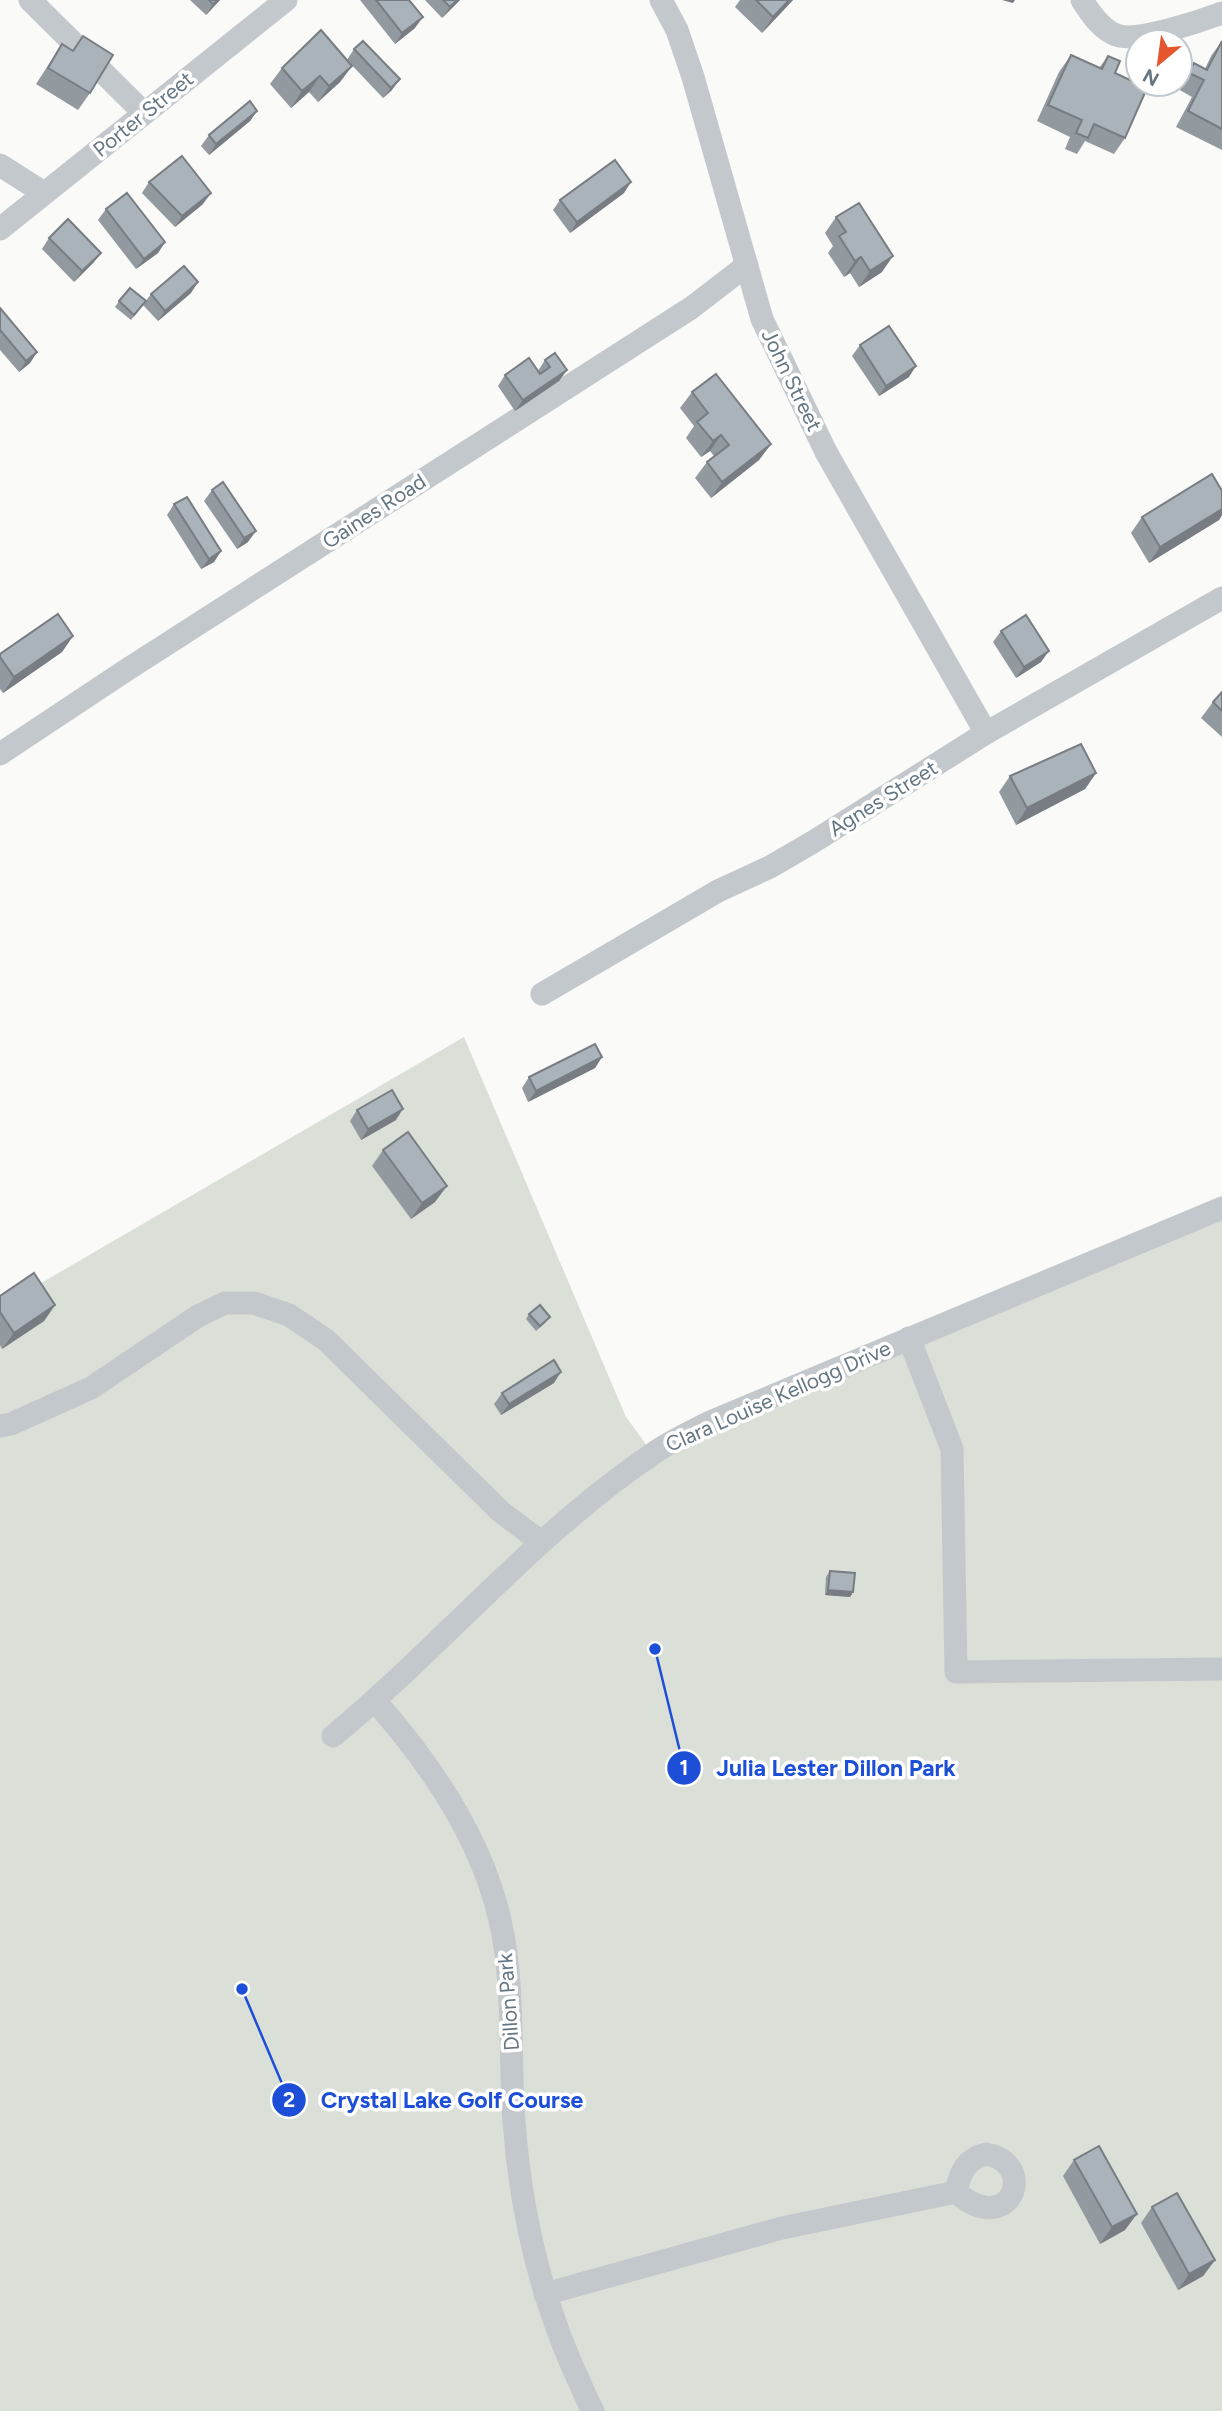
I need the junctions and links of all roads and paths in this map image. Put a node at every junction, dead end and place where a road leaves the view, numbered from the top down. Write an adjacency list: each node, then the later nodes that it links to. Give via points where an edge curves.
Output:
1 (30, 0): 6 (street)
2 (286, 0): 6 (street, Porter Street)
3 (661, 0): 10 (street, John Street, via 693,77)
4 (1082, 0): 5 (street, via 1107,30 1118,36 1148,35)
5 (1222, 13)
6 (144, 113): 8 (street, Porter Street)
7 (0, 165): 8 (street)
8 (44, 193): 9 (street, Porter Street)
9 (0, 229)
10 (747, 265): 12 (street, John Street, via 767,329 826,452); 13 (street, Gaines Road, via 691,308)
11 (1222, 598): 12 (street, Agnes Street)
12 (986, 733): 14 (street, Agnes Street, via 770,867 718,891)
13 (0, 754)
14 (542, 994)
15 (1222, 1208): 16 (street, Clara Louise Kellogg Drive)
16 (909, 1338): 18 (street, Clara Louise Kellogg Drive, via 710,1422 656,1451); 19 (street, via 952,1448 956,1672)
17 (0, 1426): 18 (street, via 91,1388 198,1316 225,1303 254,1303 289,1315 326,1340 500,1511)
18 (541, 1542): 20 (street, Clara Louise Kellogg Drive)
19 (1222, 1669)
20 (375, 1701): 21 (street, Clara Louise Kellogg Drive); 23 (street, Dillon Park, via 406,1736 452,1803 479,1856 500,1920 510,1982 514,2121 521,2181)
21 (333, 1736)
22 (956, 2192): 23 (street, via 782,2228)
23 (545, 2294): 24 (street, Dillon Park)
24 (593, 2411)

